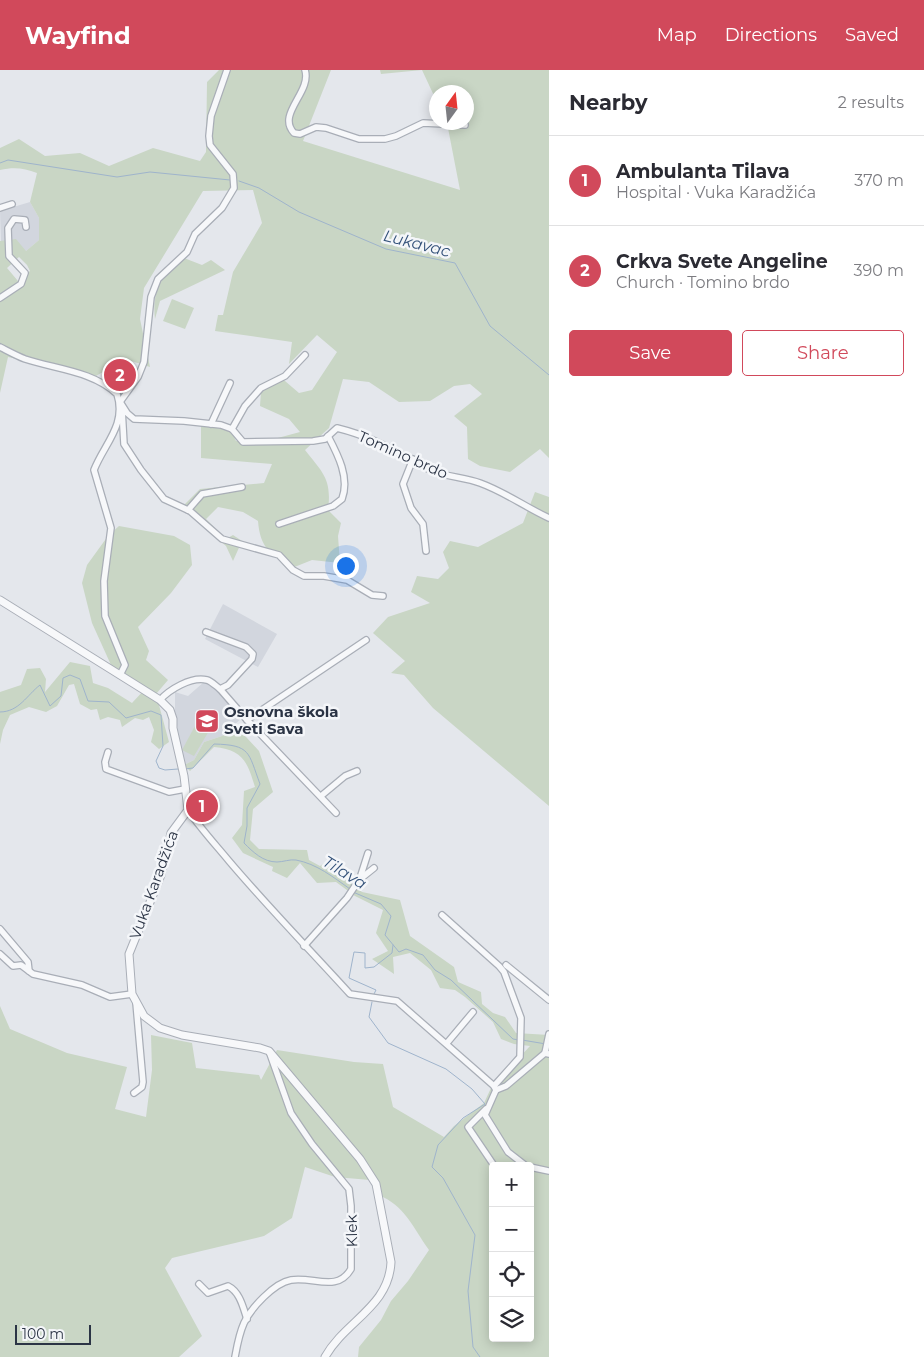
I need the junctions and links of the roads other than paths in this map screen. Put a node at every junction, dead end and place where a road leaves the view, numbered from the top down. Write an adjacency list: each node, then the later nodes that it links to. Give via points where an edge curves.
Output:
1 (227, 70): 11 (street, via 211,116 210,145 233,174 234,188 222,208 195,234 187,252 158,279 152,297 144,362 138,377)
2 (305, 70): 3 (street, via 304,89 290,115 289,126 294,133 300,134 316,127 359,139 385,139 422,123)
3 (429, 123)
4 (12, 204): 5 (street)
5 (0, 208)
6 (26, 227): 7 (street, via 25,220 14,219 8,228 9,256 25,273 21,284)
7 (0, 298)
8 (0, 347): 11 (street, via 99,382 113,390)
9 (305, 355): 13 (street, via 285,376 261,388)
10 (230, 383): 12 (street)
11 (120, 402): 12 (street, Tomino brdo, via 134,419); 17 (street, via 126,448 157,491 175,505); 25 (street, via 114,436 94,470 111,528 104,604 107,624 125,665)
12 (211, 424): 13 (street, Tomino brdo)
13 (232, 429): 14 (street, Tomino brdo, via 243,442 313,441)
14 (328, 436): 15 (street, Tomino brdo, via 337,428 346,430 372,438); 19 (street, via 343,470 342,499 337,504)
15 (413, 459): 18 (street, Tomino brdo, via 429,470 480,483 509,495); 20 (street, via 403,484 411,508 423,524)
16 (242, 487): 17 (street, via 202,494)
17 (188, 510): 21 (street, via 222,539 279,555 304,576 347,580 372,594)
18 (549, 518)
19 (279, 524)
20 (426, 551)
21 (383, 596)
22 (0, 600): 25 (street)
23 (206, 632): 26 (street, via 246,647 253,654 244,669)
24 (366, 640): 28 (street)
25 (120, 676): 27 (street)
26 (220, 689): 27 (street, via 200,680 178,686); 28 (street)
27 (160, 700): 31 (street, via 170,710)
28 (247, 720): 32 (street)
29 (108, 752): 31 (street, via 106,769 169,792)
30 (357, 771): 32 (street, via 345,776)
31 (185, 789): 33 (street)
32 (322, 796): 34 (street)
33 (188, 810): 40 (street, Vuka Karadžića); 44 (street, Vuka Karadžića, via 171,833 161,875 129,954)
34 (336, 813)
35 (368, 853): 37 (street)
36 (374, 868): 37 (street)
37 (359, 880): 40 (street)
38 (442, 915): 51 (street, via 504,972 521,1018 520,1057)
39 (0, 929): 43 (street, via 28,962)
40 (304, 946): 48 (street, Vuka Karadžića, via 330,969 350,994 397,1001)
41 (0, 954): 43 (street, via 12,966 21,965)
42 (506, 965): 45 (street)
43 (29, 972): 44 (street, via 82,985 110,997)
44 (134, 997): 49 (street, via 144,1016 160,1028); 52 (street, Vuka Karadžića, via 143,1082 142,1087)
45 (549, 1000)
46 (473, 1012): 48 (street)
47 (547, 1040): 50 (street)
48 (447, 1043): 51 (street, Vuka Karadžića)
49 (269, 1051): 59 (street, Klek, via 291,1112 349,1189 352,1259 348,1274 335,1282 292,1280 281,1284); 61 (street, Klek, via 360,1159 376,1184 380,1199 391,1262 386,1287 336,1339)
50 (547, 1054): 51 (street, via 506,1086)
51 (495, 1088): 53 (street)
52 (134, 1092)
53 (486, 1109): 54 (street, via 468,1127); 55 (street, via 485,1115 508,1152)
54 (492, 1162)
55 (521, 1162)
56 (534, 1168): 57 (street)
57 (549, 1171)
58 (200, 1284): 59 (street, via 208,1293 226,1286 232,1288)
59 (247, 1318): 60 (street, Klek)
60 (235, 1357)
61 (325, 1357)

